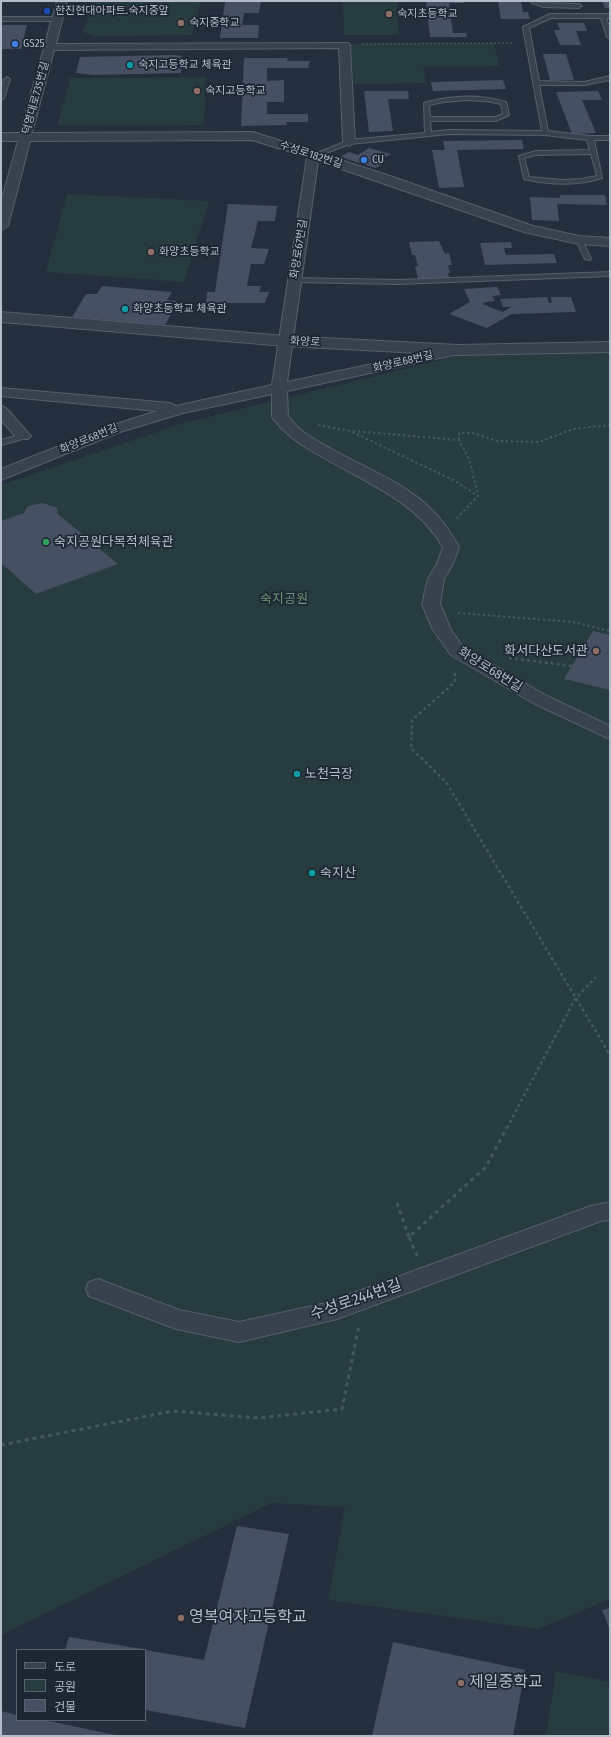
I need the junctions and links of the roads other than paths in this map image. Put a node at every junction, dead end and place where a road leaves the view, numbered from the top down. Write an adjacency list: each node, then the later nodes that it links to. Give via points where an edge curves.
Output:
1 (62, 1): 8 (street, 덕영대로735번길)
2 (534, 2): 3 (lane, via 544,5)
3 (579, 4): 4 (lane)
4 (582, 16): 5 (lane); 14 (lane, via 550,16 526,27)
5 (603, 16): 6 (lane); 9 (lane)
6 (610, 16)
7 (1, 19): 8 (lane)
8 (57, 19): 11 (street, 덕영대로735번길)
9 (609, 27): 10 (lane)
10 (610, 37)
11 (49, 47): 20 (street, 덕영대로735번길); 23 (street, via 344,45)
12 (610, 78): 14 (lane, via 580,83)
13 (7, 79): 15 (lane)
14 (536, 83): 17 (lane)
15 (1, 98)
16 (427, 119): 16 (lane, via 426,104 438,100 493,100 504,103 506,115 496,119); 18 (lane)
17 (545, 133): 18 (lane); 21 (lane)
18 (428, 134): 23 (lane)
19 (1, 137): 20 (street, 수성로182번길)
20 (25, 137): 25 (street, 수성로182번길, via 253,136); 26 (street, 덕영대로735번길)
21 (590, 138): 22 (lane); 24 (lane)
22 (610, 138)
23 (349, 142): 25 (lane)
24 (594, 152): 24 (lane, via 600,177 588,181 542,181 526,178 521,157 536,153)
25 (313, 156): 28 (street, 수성로182번길, via 530,229); 32 (street, 화양로67번길)
26 (5, 196): 27 (street, 덕영대로735번길)
27 (1, 226)
28 (579, 240): 29 (street, 수성로182번길); 30 (lane)
29 (610, 242)
30 (588, 259)
31 (610, 274): 32 (lane, via 398,282)
32 (294, 280): 34 (street, 화양로67번길)
33 (1, 317): 34 (street, 화양로)
34 (285, 341): 36 (street, 화양로); 37 (street)
35 (610, 347): 36 (street, 화양로)
36 (458, 350): 37 (street, 화양로68번길)
37 (279, 389): 39 (street, 화양로68번길); 44 (street, 화양로68번길, via 280,416 298,436 389,486 424,511 443,533 450,547 445,564 436,580 431,604 442,630 457,651 541,700)
38 (1, 392): 39 (street, 화양로68번길)
39 (180, 410): 43 (street, 화양로68번길, via 115,428)
40 (1, 411): 41 (street)
41 (23, 436): 42 (lane)
42 (1, 443)
43 (1, 475)
44 (610, 733)
45 (610, 1211): 46 (street, 수성로244번길, via 599,1212 328,1312 239,1332 176,1319)
46 (98, 1289)

